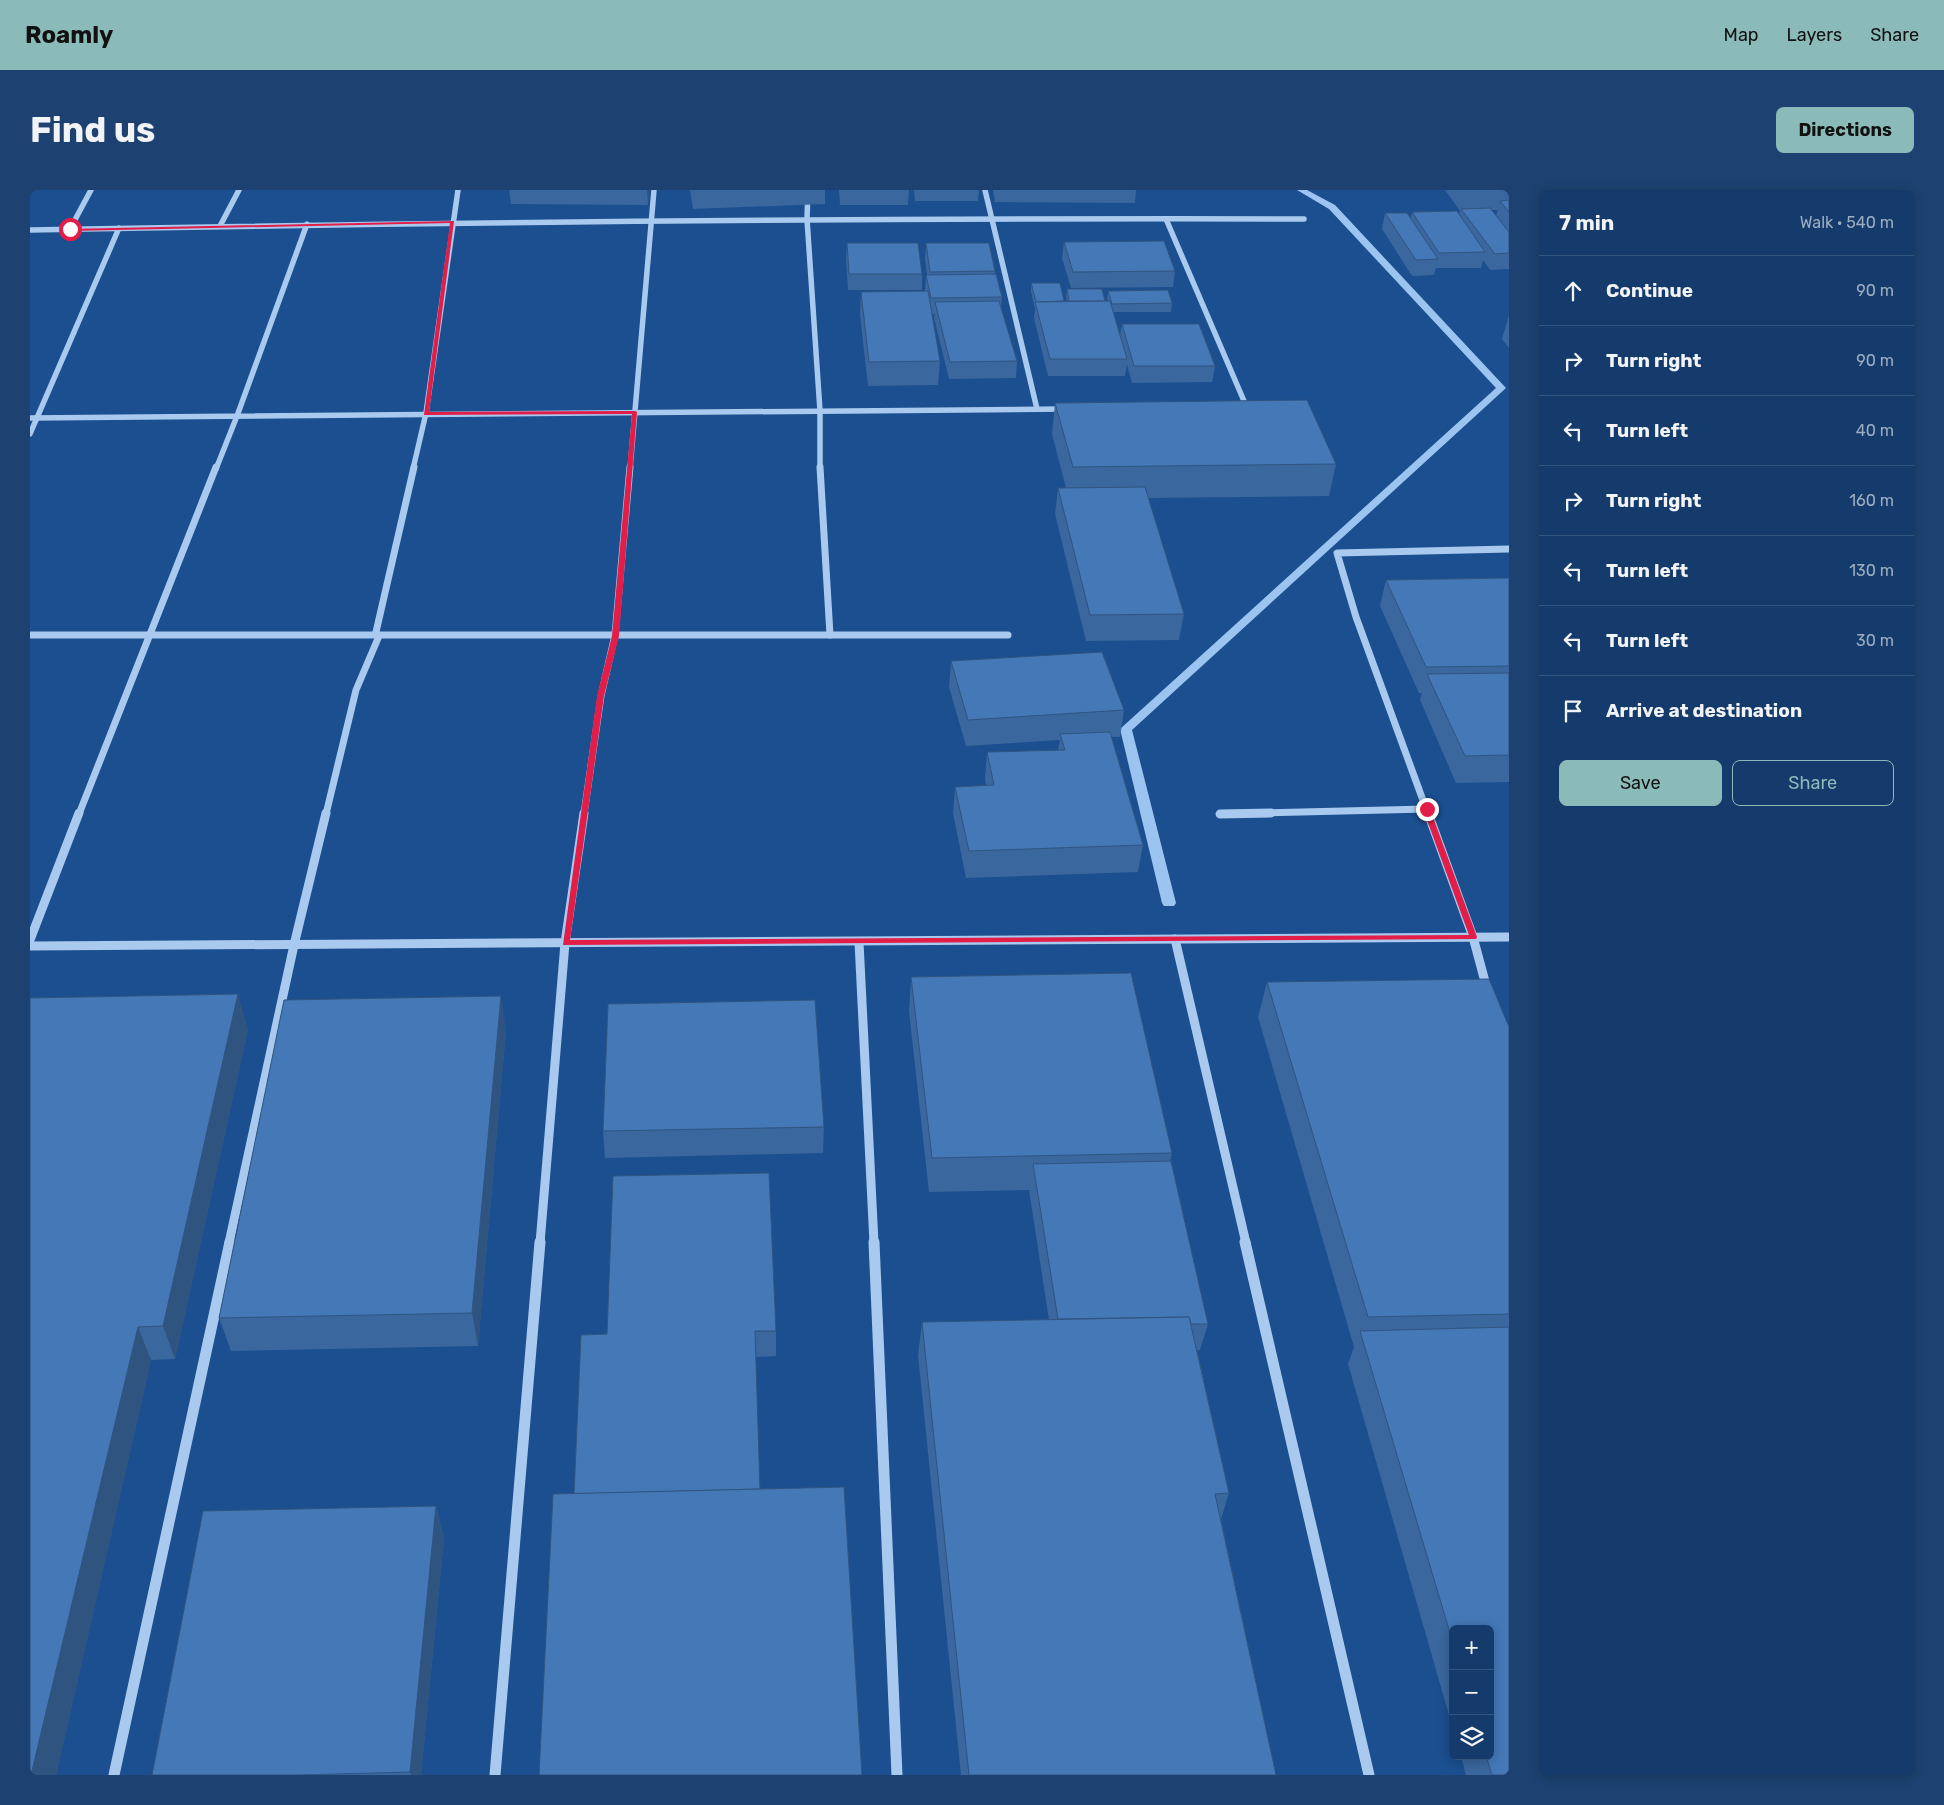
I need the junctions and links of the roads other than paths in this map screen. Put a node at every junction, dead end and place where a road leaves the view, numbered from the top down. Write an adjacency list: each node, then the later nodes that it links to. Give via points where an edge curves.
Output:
1 (91, 190): 16 (street)
2 (239, 190): 14 (street)
3 (458, 190): 12 (street)
4 (654, 190): 11 (street)
5 (808, 190): 8 (street)
6 (984, 190): 7 (street)
7 (991, 218): 8 (street); 9 (street); 20 (street)
8 (807, 219): 11 (street); 21 (street)
9 (1166, 219): 10 (street); 18 (street, via 1247,408)
10 (1304, 219)
11 (652, 220): 12 (street); 22 (street)
12 (452, 222): 13 (street); 23 (street)
13 (307, 224): 14 (street); 24 (street)
14 (220, 226): 15 (street)
15 (119, 228): 16 (street); 26 (street)
16 (70, 229): 17 (street)
17 (30, 230)
18 (1237, 408)
19 (1075, 409): 20 (street)
20 (1037, 410): 21 (street)
21 (820, 411): 22 (street); 30 (street, via 820,482)
22 (635, 412): 23 (street); 34 (street)
23 (426, 413): 24 (street); 33 (street, via 376,632)
24 (237, 416): 26 (street); 32 (street)
25 (30, 418): 26 (street)
26 (38, 418): 27 (street)
27 (30, 434)
28 (1509, 548): 35 (street, via 1337,553 1356,617)
29 (30, 635): 32 (street)
30 (830, 635): 31 (street); 34 (street)
31 (1008, 635)
32 (148, 636): 33 (street); 40 (street)
33 (379, 636): 34 (street); 43 (street, via 356,690)
34 (615, 636): 42 (street, via 601,696)
35 (1427, 809): 36 (street); 37 (street)
36 (1220, 814)
37 (1474, 937): 38 (street); 39 (street); 45 (street)
38 (1509, 937)
39 (1175, 939): 41 (street); 49 (street)
40 (30, 940)
41 (859, 942): 42 (street); 48 (street)
42 (565, 943): 43 (street); 47 (street)
43 (294, 945): 44 (street); 46 (street)
44 (30, 946)
45 (1490, 999)
46 (114, 1775)
47 (495, 1775)
48 (897, 1775)
49 (1369, 1775)

